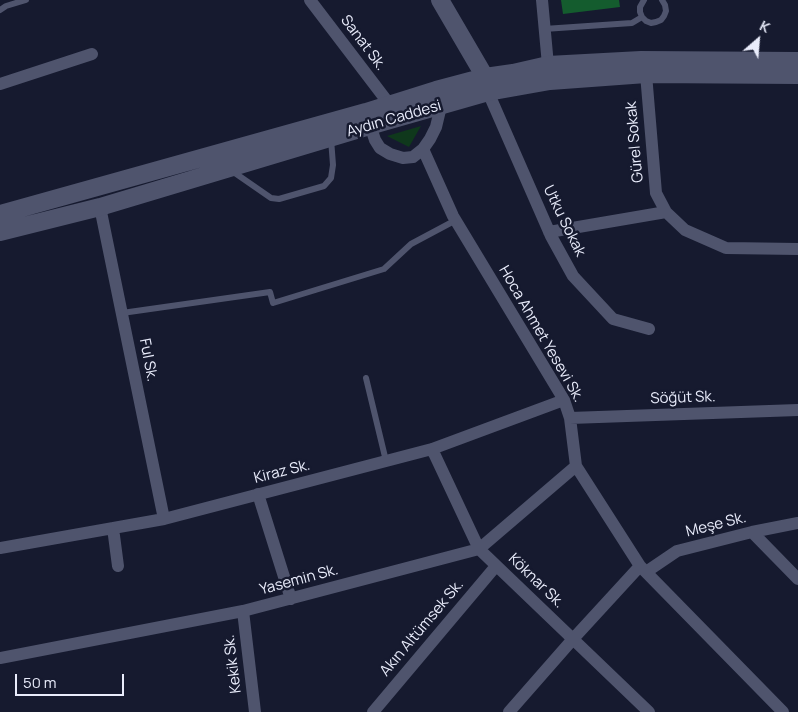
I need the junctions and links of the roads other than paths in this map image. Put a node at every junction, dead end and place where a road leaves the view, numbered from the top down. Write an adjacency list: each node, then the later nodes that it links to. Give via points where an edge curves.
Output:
1 (26, 0): 7 (lane)
2 (310, 0): 18 (street, Sanat Sk.)
3 (542, 0): 9 (street)
4 (644, 0): 8 (lane, via 640,7)
5 (662, 0): 8 (lane, via 666,11 661,20 651,23)
6 (443, 2): 16 (main road)
7 (0, 10)
8 (642, 17): 9 (lane, via 632,23)
9 (544, 29): 12 (street)
10 (92, 54): 15 (street)
11 (798, 61): 12 (main road, Aydın Caddesi, via 641,60)
12 (548, 65): 16 (main road, Aydın Caddesi, via 513,73)
13 (646, 74): 14 (main road, Aydın Caddesi); 16 (main road, Aydın Caddesi); 24 (street, Gürel Sokak, via 656,192)
14 (798, 75)
15 (0, 84)
16 (487, 85): 17 (main road, Aydın Caddesi); 28 (street, Utku Sokak)
17 (438, 98): 18 (main road, Aydın Caddesi); 19 (main road, Aydın Caddesi); 21 (street, via 439,119)
18 (390, 105): 19 (main road, Aydın Caddesi)
19 (368, 119): 20 (main road, Aydın Caddesi); 21 (street, via 380,148 390,154 413,157); 25 (main road, Aydın Caddesi)
20 (330, 138): 22 (main road, Aydın Caddesi); 22 (lane, via 333,164 331,178 324,186 279,199 271,198)
21 (423, 149): 26 (street, Hoca Ahmet Yesevi Sk.)
22 (229, 168): 23 (main road, Aydın Caddesi)
23 (100, 207): 27 (main road, Aydın Caddesi); 30 (street, Ful Sk.)
24 (666, 212): 28 (street); 29 (street, Gürel Sokak, via 685,230 726,248)
25 (0, 214)
26 (456, 220): 30 (lane, via 410,244 384,269 273,303 270,292); 33 (street, Hoca Ahmet Yesevi Sk.)
27 (0, 232)
28 (549, 232): 31 (street, Utku Sokak, via 573,276 613,319)
29 (798, 248)
30 (122, 313): 40 (street, Ful Sk.)
31 (649, 329)
32 (366, 378): 37 (lane)
33 (564, 400): 35 (street, Hoca Ahmet Yesevi Sk.); 36 (street, Kiraz Sk.)
34 (798, 410): 35 (street, Söğüt Sk.)
35 (570, 418): 38 (street, Hoca Ahmet Yesevi Sk.)
36 (432, 450): 37 (street, Kiraz Sk.); 45 (street, Köknar Sk.)
37 (386, 461): 39 (street, Kiraz Sk.)
38 (576, 466): 45 (street, Yasemin Sk.); 48 (street, Hoca Ahmet Yesevi Sk.)
39 (258, 494): 40 (street, Kiraz Sk.); 50 (street)
40 (164, 519): 42 (street, Kiraz Sk.)
41 (798, 523): 43 (street, Meşe Sk.)
42 (113, 528): 44 (street, Kiraz Sk.); 46 (street)
43 (752, 532): 48 (street, Meşe Sk., via 677,551); 49 (street)
44 (0, 548)
45 (479, 549): 47 (street, Köknar Sk.); 50 (street, Yasemin Sk.)
46 (118, 566)
47 (496, 566): 52 (street, Köknar Sk.); 56 (street, Akın Altümsek Sk.)
48 (643, 569): 52 (street, Meşe Sk.); 58 (street, Hoca Ahmet Yesevi Sk.)
49 (798, 579)
50 (291, 599): 51 (street, Yasemin Sk.)
51 (243, 612): 53 (street, Yasemin Sk.); 55 (street, Kekik Sk.)
52 (572, 638): 54 (street, Köknar Sk.); 57 (street, Meşe Sk.)
53 (0, 658)
54 (641, 709)
55 (255, 712)
56 (372, 712)
57 (509, 712)
58 (783, 712)

